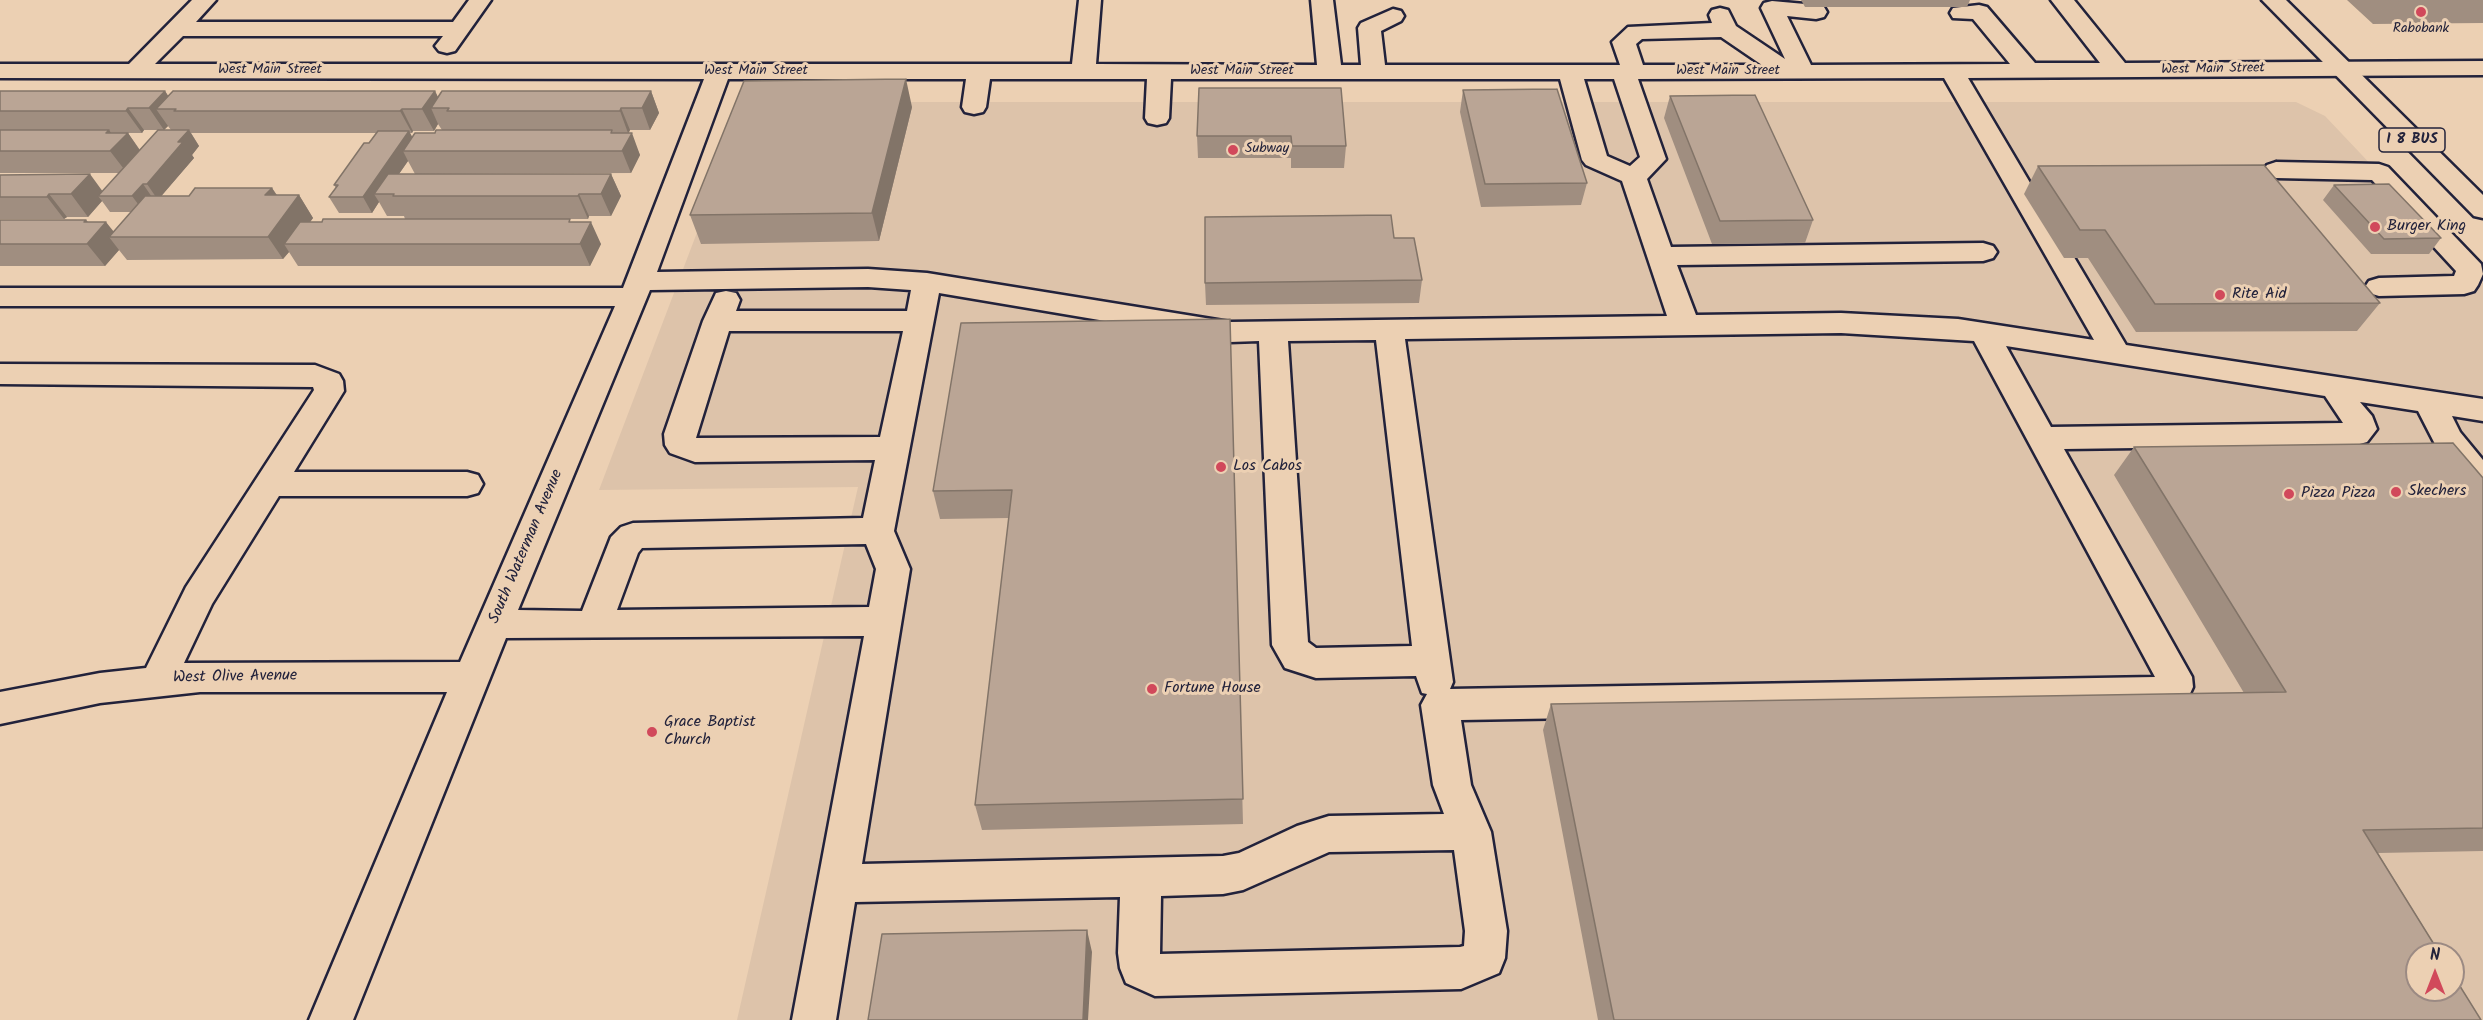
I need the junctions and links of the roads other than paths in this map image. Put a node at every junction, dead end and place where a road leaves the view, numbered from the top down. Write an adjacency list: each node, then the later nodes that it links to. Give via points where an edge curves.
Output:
1 (205, 0): 11 (main road)
2 (480, 0): 12 (main road)
3 (1322, 0): 25 (main road)
4 (2062, 0): 19 (main road)
5 (2273, 0): 14 (main road, I 8 BUS)
6 (1771, 4): 9 (main road); 29 (main road)
7 (1090, 7): 23 (main road)
8 (1970, 8): 18 (main road)
9 (1816, 12)
10 (1394, 16): 26 (main road, via 1369,28)
11 (177, 29): 12 (main road); 16 (main road)
12 (459, 29): 20 (main road)
13 (2483, 68): 14 (main road, West Main Street)
14 (2342, 69): 19 (main road, West Main Street); 34 (main road, I 8 BUS)
15 (0, 71): 16 (main road, West Main Street)
16 (135, 71): 20 (main road, West Main Street)
17 (1952, 71): 18 (main road, West Main Street); 29 (main road, West Main Street); 48 (main road)
18 (2029, 71): 19 (main road, West Main Street)
19 (2119, 71)
20 (428, 72): 21 (main road, West Main Street)
21 (718, 72): 22 (main road, West Main Street); 40 (main road, South Waterman Avenue)
22 (979, 72): 23 (main road, West Main Street); 30 (main road)
23 (1083, 72): 24 (main road, West Main Street)
24 (1160, 72): 25 (main road, West Main Street); 31 (main road)
25 (1330, 72): 26 (main road, West Main Street)
26 (1374, 72): 27 (main road, West Main Street)
27 (1570, 72): 28 (main road, West Main Street); 33 (main road, via 1595,160)
28 (1629, 72): 29 (main road, West Main Street); 29 (main road, via 1624,42 1636,32 1723,23); 33 (main road, via 1653,159)
29 (1796, 72)
30 (974, 107)
31 (1157, 118)
32 (2276, 170): 39 (main road, via 2379,172 2471,270 2464,285)
33 (1633, 177): 36 (main road)
34 (2483, 210)
35 (1983, 252): 36 (main road)
36 (1660, 256): 44 (main road)
37 (733, 279): 38 (main road, via 868,278); 40 (main road); 42 (main road)
38 (927, 282): 43 (main road); 46 (main road, via 1230,332)
39 (2379, 287)
40 (637, 289): 41 (main road); 62 (main road, South Waterman Avenue)
41 (0, 297)
42 (718, 321): 43 (main road); 56 (main road, via 680,434 681,445 694,450)
43 (920, 321): 56 (main road)
44 (1685, 326): 45 (main road); 47 (main road, via 1840,322)
45 (1389, 330): 46 (main road); 64 (main road)
46 (1273, 332): 64 (main road, via 1290,645 1298,657 1316,663)
47 (1984, 333): 48 (main road); 53 (main road)
48 (2116, 353): 50 (main road)
49 (0, 374): 59 (main road, via 315,375 328,381 329,391)
50 (2337, 387): 51 (main road); 53 (main road, via 2342,401 2361,424 2356,435)
51 (2429, 401): 52 (main road); 54 (main road)
52 (2483, 410)
53 (2042, 438): 67 (main road, via 2174,677 2175,687 2162,692)
54 (2447, 438): 55 (main road); 57 (main road)
55 (2483, 445)
56 (894, 448): 60 (main road)
57 (2483, 482)
58 (466, 483): 59 (main road)
59 (270, 484): 66 (main road, via 198,597)
60 (877, 531): 61 (main road, via 893,569); 63 (main road, via 633,536 623,546)
61 (885, 621): 63 (main road); 71 (main road)
62 (494, 624): 63 (main road); 65 (main road, South Waterman Avenue)
63 (594, 625)
64 (1431, 661): 67 (main road)
65 (472, 677): 66 (main road, West Olive Avenue); 72 (main road, South Waterman Avenue)
66 (158, 680): 68 (main road, West Olive Avenue)
67 (1440, 705): 69 (main road, via 1452,785)
68 (0, 708)
69 (1471, 832): 70 (main road, via 1329,834 1243,871); 70 (main road, via 1484,958 1461,968 1155,975 1141,968)
70 (1141, 878): 71 (main road)
71 (838, 883): 73 (main road)
72 (331, 1020)
73 (814, 1020)

